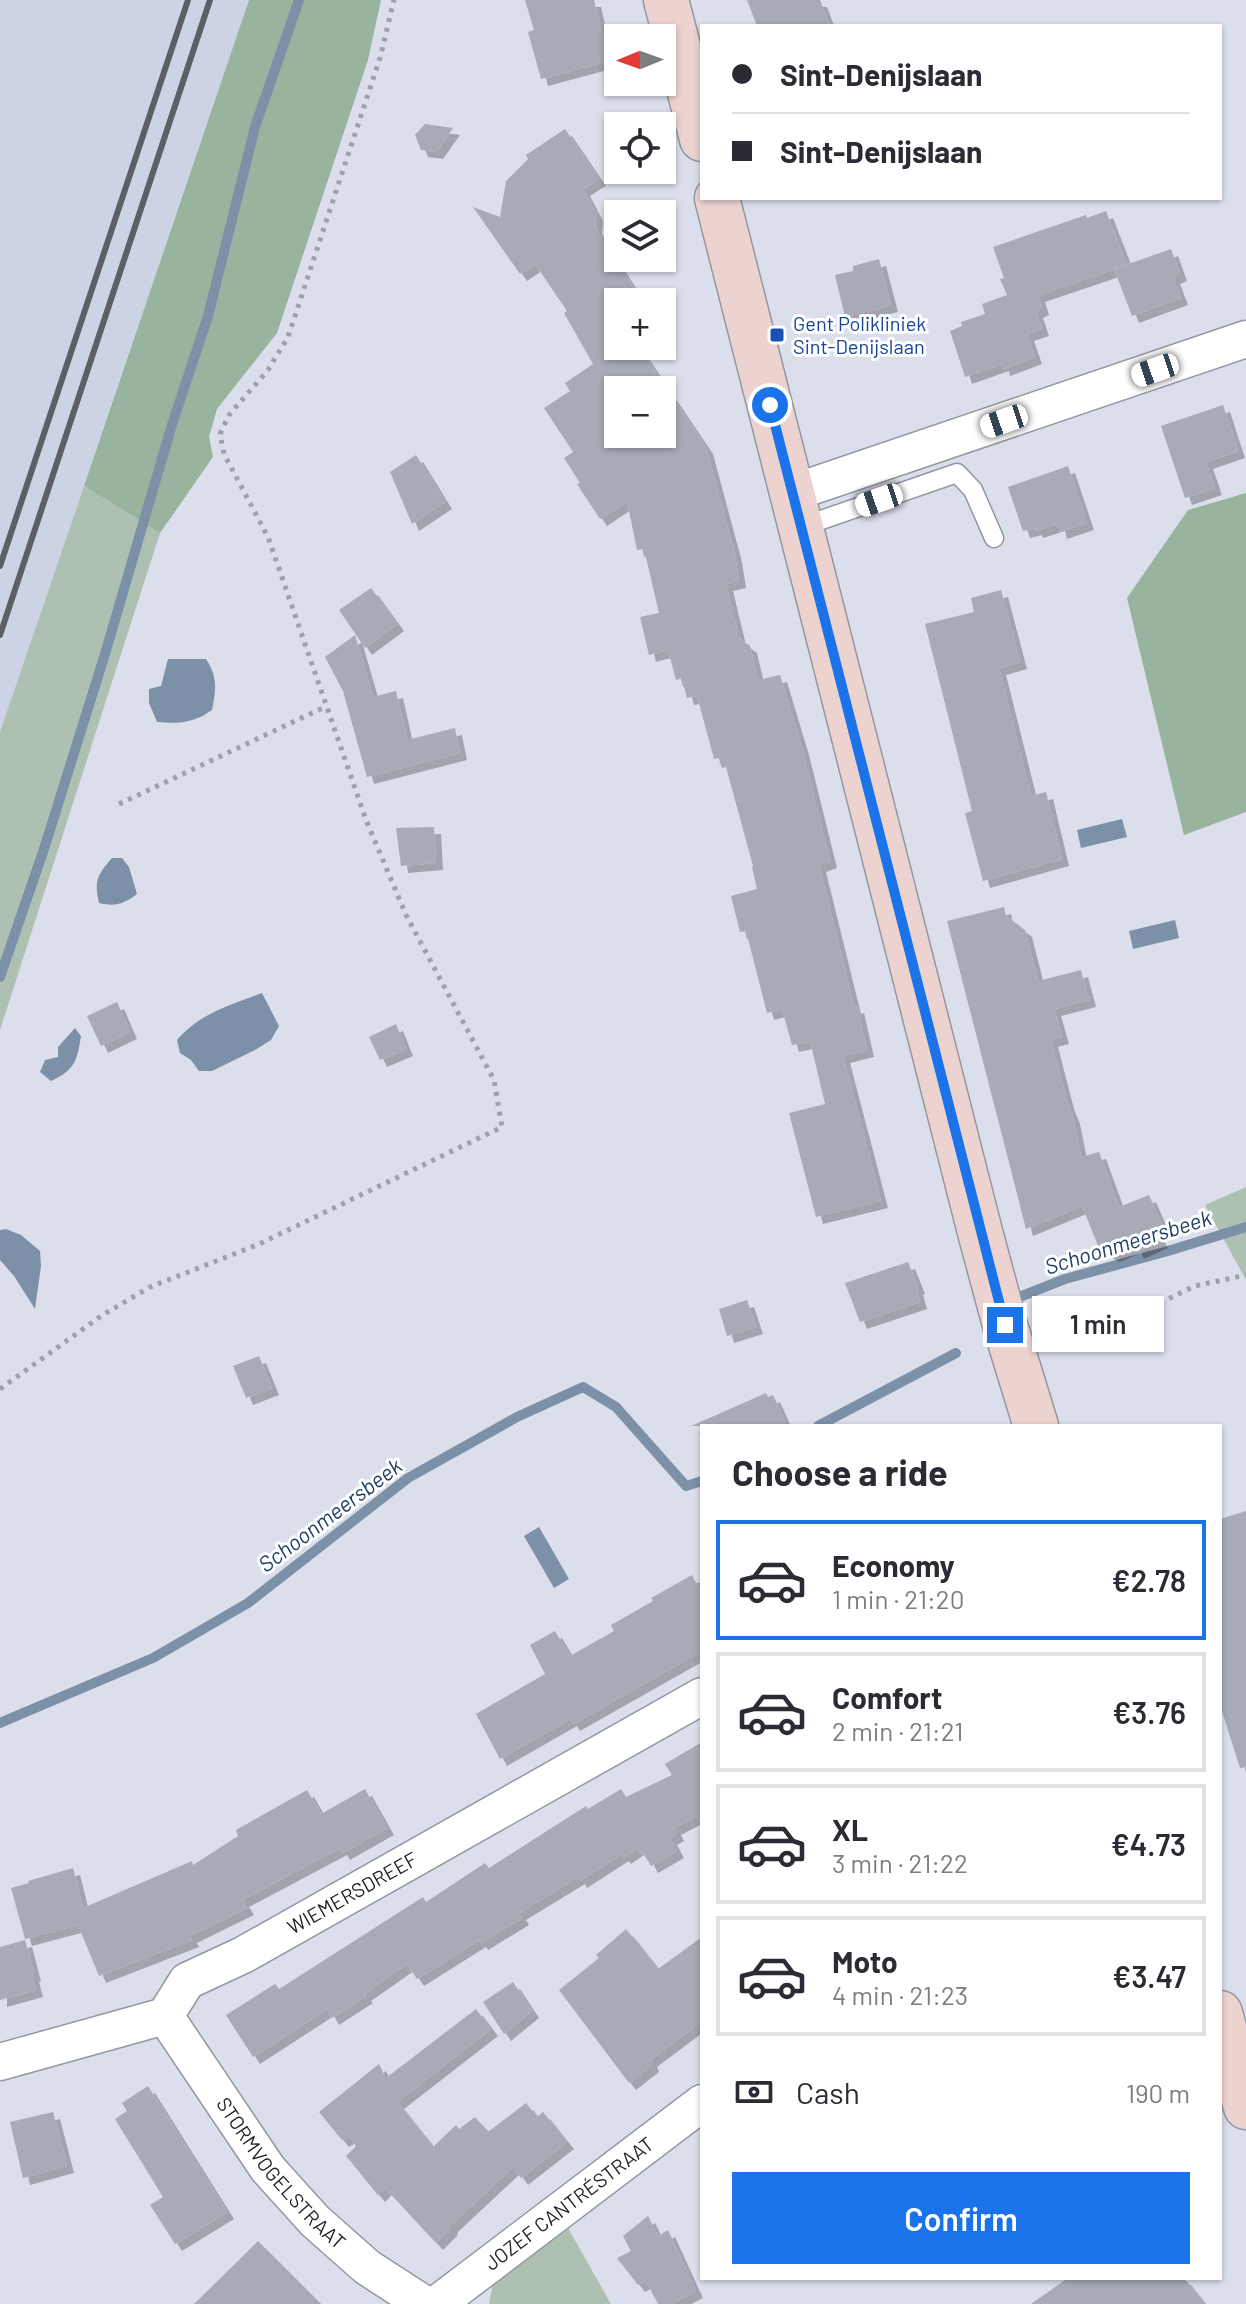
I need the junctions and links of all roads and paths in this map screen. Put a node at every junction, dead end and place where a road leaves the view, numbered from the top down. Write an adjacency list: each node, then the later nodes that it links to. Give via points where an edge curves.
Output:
1 (394, 0): 8 (path, via 380,58 288,337 220,434 224,454 268,537)
2 (666, 0): 3 (street)
3 (700, 131)
4 (718, 200): 6 (street)
5 (1246, 339): 6 (street)
6 (797, 510): 7 (lane, via 957,473 973,490); 11 (street)
7 (994, 538)
8 (327, 706): 9 (path); 12 (path, via 406,915 494,1080 502,1127 257,1245 150,1287)
9 (119, 804)
10 (1246, 1275): 11 (path, via 1195,1286 1125,1320)
11 (1011, 1347): 13 (street)
12 (0, 1389)
13 (1035, 1424)
14 (700, 1697): 15 (street, WIEMERSDREEF, via 243,1955 187,1981)
15 (165, 2016): 17 (street); 20 (street, STORMVOGELSTRAAT, via 268,2169 367,2267)
16 (1222, 2020): 19 (street)
17 (0, 2062)
18 (700, 2105): 21 (street, JOZEF CANTRÉSTRAAT)
19 (1246, 2107)
20 (424, 2304)
21 (437, 2304)

